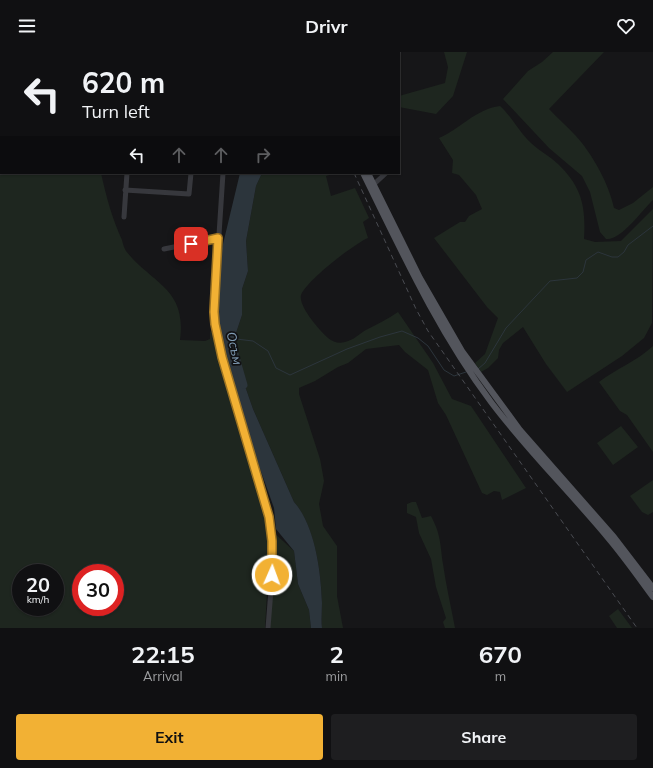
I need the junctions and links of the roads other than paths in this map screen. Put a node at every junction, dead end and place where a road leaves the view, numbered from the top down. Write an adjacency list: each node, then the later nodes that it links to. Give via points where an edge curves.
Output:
1 (127, 174): 8 (street)
2 (190, 174): 8 (street, via 189,194)
3 (223, 174): 10 (street)
4 (364, 174): 7 (main road)
5 (368, 174): 7 (main road)
6 (385, 174): 7 (street)
7 (372, 186): 12 (main road, via 462,351 516,424 614,537); 13 (main road, via 426,300 473,377 516,433 610,540)
8 (126, 190): 9 (street)
9 (124, 217)
10 (218, 238): 11 (street); 14 (street, via 215,324 222,357 269,517 273,564)
11 (164, 249)
12 (653, 588)
13 (653, 597)
14 (268, 628)

